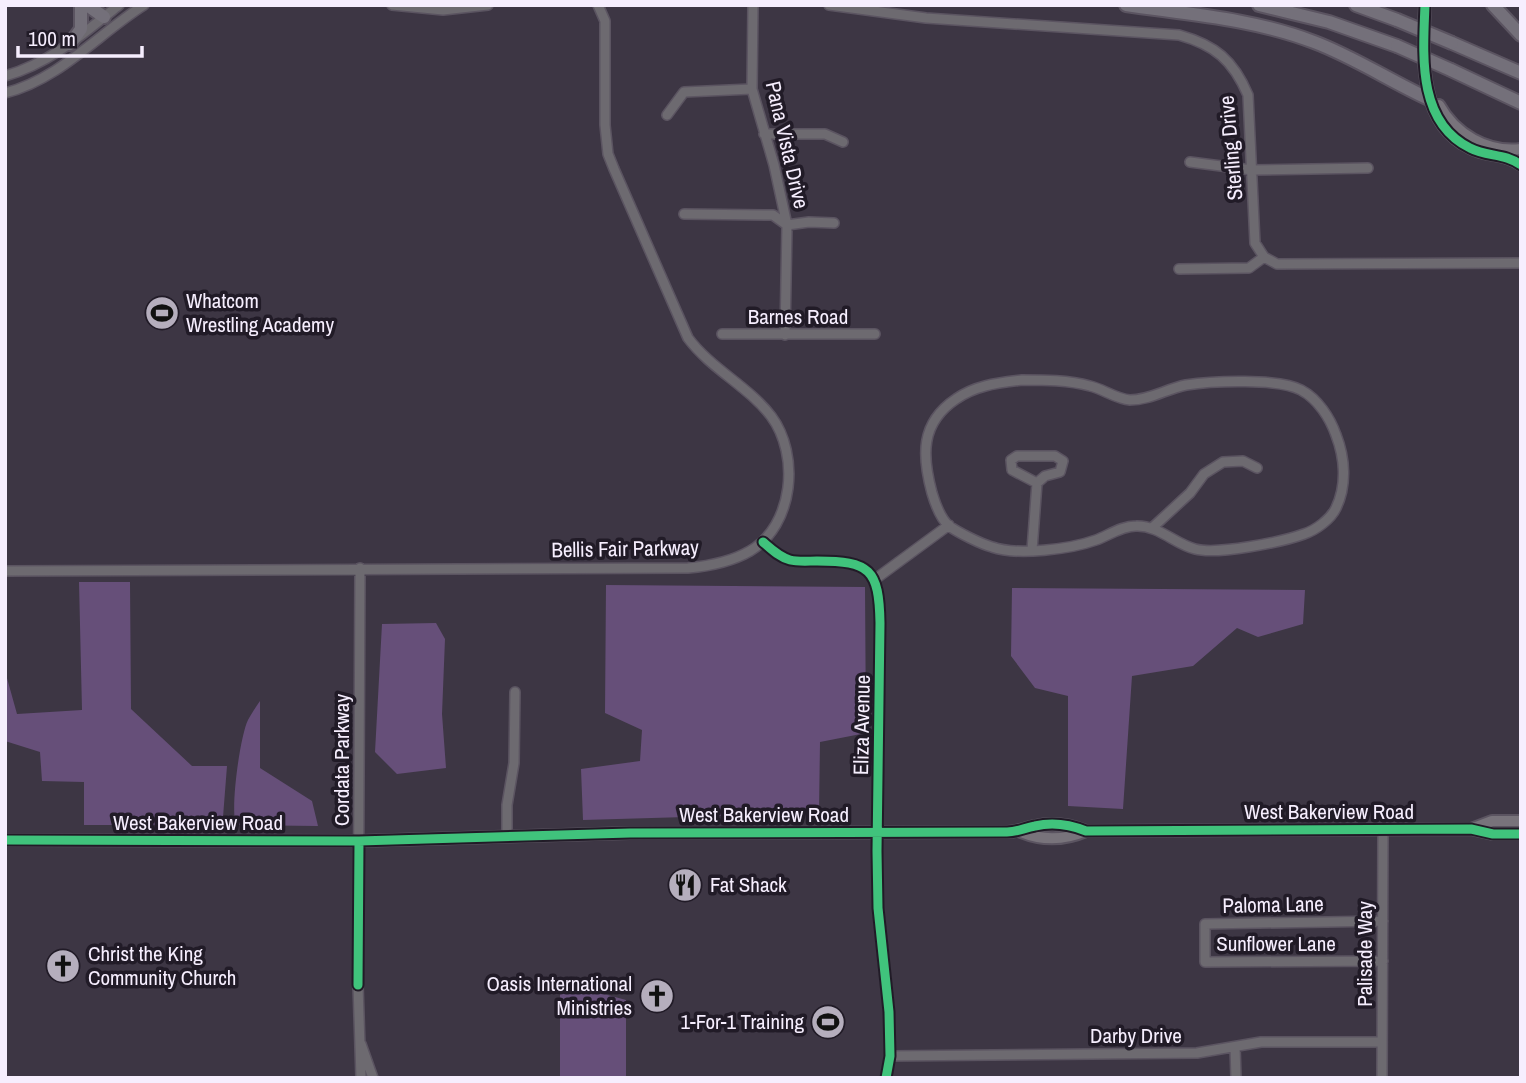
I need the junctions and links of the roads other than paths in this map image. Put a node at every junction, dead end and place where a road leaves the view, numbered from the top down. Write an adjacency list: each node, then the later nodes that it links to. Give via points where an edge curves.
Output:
1 (81, 5): 18 (highway, via 81,29)
2 (87, 5): 14 (highway)
3 (144, 5): 15 (street)
4 (392, 5): 5 (street, via 443,10)
5 (488, 5)
6 (598, 5): 47 (street, via 605,21 606,140 614,169 688,338 767,411 788,456 783,507)
7 (753, 5): 22 (street, Pana Vista Drive)
8 (829, 5): 33 (street, Sterling Drive, via 926,18 1179,35 1197,40 1239,73 1248,95)
9 (1126, 5): 24 (highway, via 1302,38)
10 (1259, 5): 25 (highway, bridge, via 1329,22 1397,46)
11 (1356, 5): 20 (highway, bridge)
12 (1425, 5): 19 (main road)
13 (1493, 5): 17 (highway)
14 (112, 10): 15 (street); 16 (street); 18 (street)
15 (122, 20): 16 (street)
16 (113, 27): 23 (street, via 51,73)
17 (1521, 36)
18 (70, 44): 21 (street, via 30,68)
19 (1425, 66): 24 (main road); 29 (main road, via 1436,100 1457,130 1493,148)
20 (1521, 73)
21 (5, 76)
22 (752, 89): 26 (street, via 684,92); 27 (street, Pana Vista Drive)
23 (5, 93)
24 (1429, 99): 31 (main road, via 1445,129 1457,140)
25 (1521, 103)
26 (667, 115)
27 (764, 134): 28 (street, via 825,134); 36 (street, Pana Vista Drive)
28 (843, 142)
29 (1521, 149)
30 (1190, 162): 33 (street)
31 (1521, 165)
32 (1368, 167): 33 (street)
33 (1252, 170): 37 (street, Sterling Drive, via 1255,243)
34 (684, 214): 36 (street, via 773,215)
35 (834, 223): 36 (street)
36 (787, 225): 42 (street, Pana Vista Drive)
37 (1264, 257): 38 (street, via 1277,264); 39 (street, via 1249,268)
38 (1521, 264)
39 (1179, 269)
40 (722, 334): 42 (street, Barnes Road)
41 (875, 334): 42 (street, Barnes Road)
42 (785, 335)
43 (1257, 468): 46 (street, via 1242,461 1223,462 1204,474 1190,494)
44 (1037, 483): 44 (street, via 1060,472 1063,461 1055,456 1014,458 1012,470); 48 (street)
45 (949, 525): 46 (street, via 933,498 924,452 944,410 983,386 1022,380 1074,382 1127,400 1205,383 1278,384 1301,390 1327,416 1341,450 1343,484 1336,509 1306,534 1268,544 1197,550); 48 (street, via 993,548); 51 (street)
46 (1152, 528): 48 (street, via 1136,526 1096,540)
47 (763, 542): 49 (street, Bellis Fair Parkway, via 726,562 688,568); 51 (street, via 789,560 856,564)
48 (1032, 550)
49 (360, 568): 50 (street, Bellis Fair Parkway); 60 (street, Cordata Parkway)
50 (5, 571)
51 (874, 580): 56 (street, Eliza Avenue, via 880,598)
52 (515, 692): 58 (street)
53 (1521, 821): 54 (main road, West Bakerview Road, via 1492,821)
54 (1471, 829): 55 (main road, West Bakerview Road); 57 (main road, West Bakerview Road)
55 (1383, 830): 56 (main road, West Bakerview Road, via 1086,831 1070,838 1036,838 1021,832); 61 (street, Palisade Way)
56 (878, 832): 58 (main road, West Bakerview Road); 67 (street, Eliza Avenue, via 878,908)
57 (1521, 834)
58 (508, 835): 60 (main road, West Bakerview Road)
59 (5, 840): 60 (main road, West Bakerview Road)
60 (359, 841): 64 (street, Cordata Parkway)
61 (1383, 921): 62 (street, Paloma Lane); 63 (street, Palisade Way)
62 (1205, 924): 63 (street, Sunflower Lane, via 1205,962)
63 (1383, 961): 65 (street, Palisade Way)
64 (358, 1036): 68 (street, Cordata Parkway); 69 (street, Cordata Parkway)
65 (1382, 1042): 66 (street, Darby Drive, via 1261,1042); 72 (street, Palisade Way)
66 (1236, 1047): 67 (street, Darby Drive, via 1197,1053); 71 (street)
67 (890, 1056): 70 (street, Eliza Avenue)
68 (361, 1078)
69 (373, 1078)
70 (886, 1078)
71 (1236, 1078)
72 (1382, 1078)

